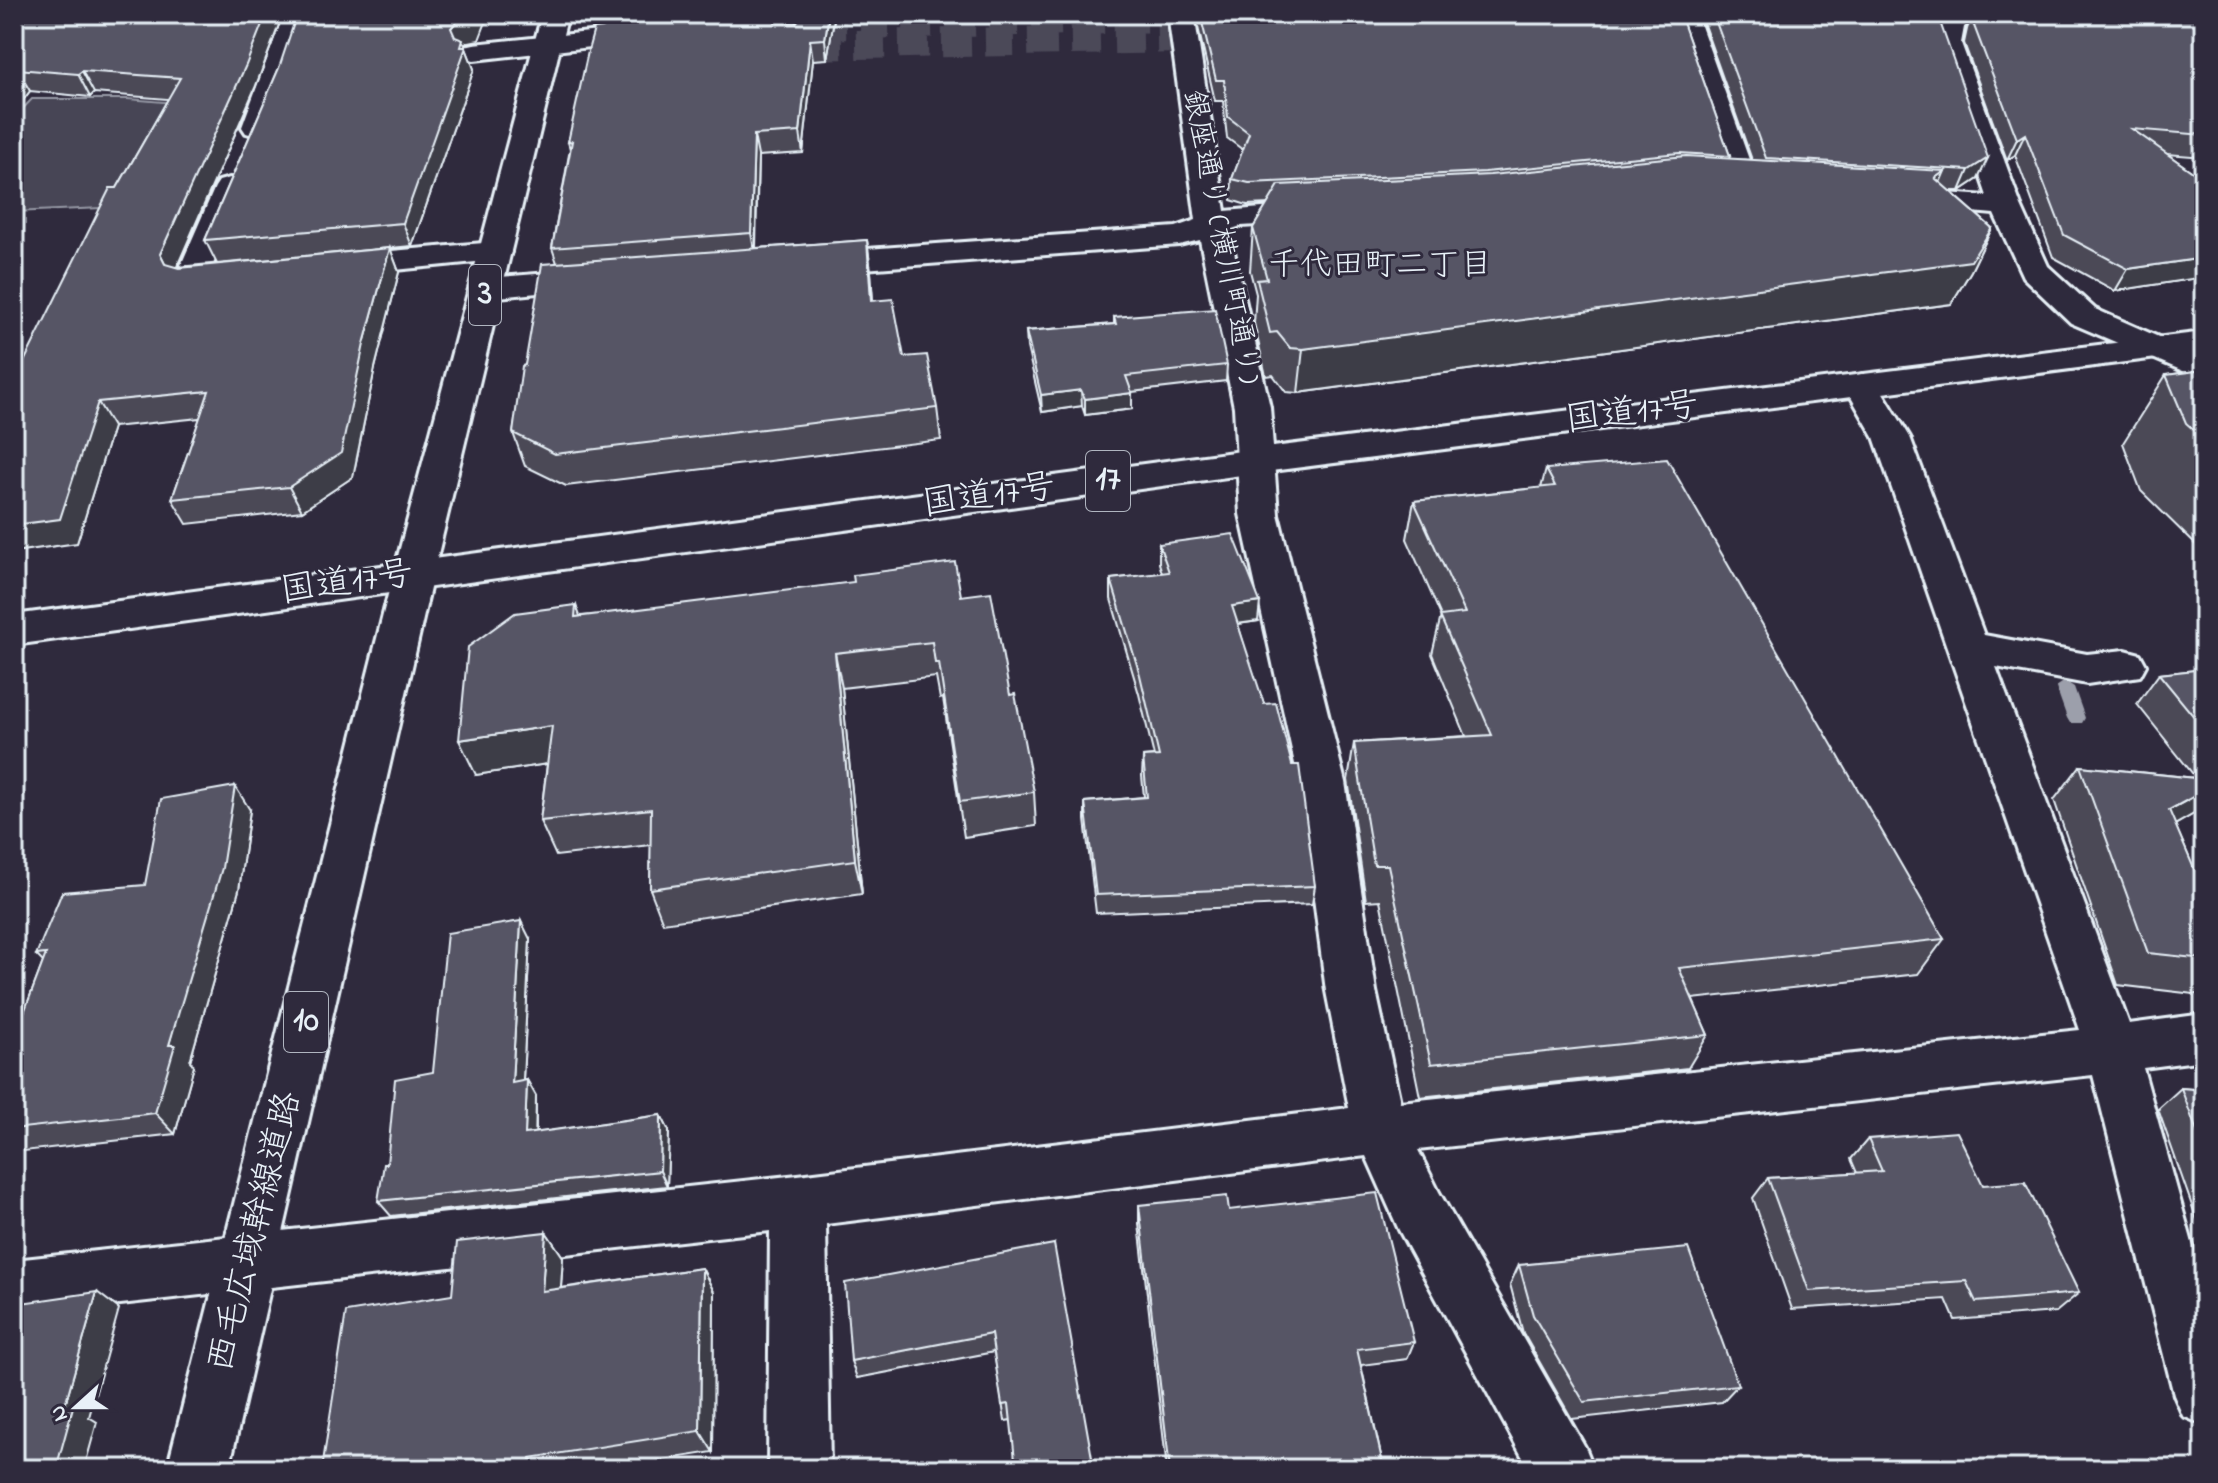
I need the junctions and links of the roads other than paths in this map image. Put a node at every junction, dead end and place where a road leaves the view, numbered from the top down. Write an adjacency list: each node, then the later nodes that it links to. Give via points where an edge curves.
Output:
1 (297, 14): 16 (main road, via 191,279)
2 (1958, 19): 10 (main road, via 1948,43)
3 (1181, 21): 12 (main road, 銀座通り (横川町通り))
4 (1688, 26): 8 (main road, via 1730,189)
5 (551, 29): 6 (main road); 7 (main road); 13 (main road, 3)
6 (599, 39)
7 (474, 52)
8 (1776, 192)
9 (1883, 198): 10 (main road)
10 (2006, 206): 20 (main road, via 2044,282 2083,316)
11 (1353, 211): 12 (main road, via 1252,216)
12 (1212, 224): 14 (main road, via 1179,236); 23 (main road, 銀座通り (横川町通り), via 1252,407)
13 (495, 252): 15 (main road); 18 (main road, 3)
14 (781, 266)
15 (302, 269)
16 (270, 272)
17 (621, 277): 18 (main road)
18 (487, 288): 24 (main road, 3)
19 (2204, 342): 20 (main road, 国道17号 / 17)
20 (2154, 350): 21 (main road); 22 (main road, 国道17号 / 17)
21 (2204, 370)
22 (1862, 385): 23 (main road, 国道17号 / 17); 26 (main road, via 1892,437)
23 (1256, 461): 24 (main road, 国道17号 / 17); 30 (main road, 銀座通り (横川町通り), via 1259,514 1322,782 1351,991)
24 (413, 575): 25 (main road, 国道17号 / 17); 32 (main road, 西毛広域幹線道路 / 10)
25 (14, 630)
26 (1967, 647): 27 (main road, via 2087,669); 29 (main road)
27 (2125, 665)
28 (2204, 1037): 29 (main road)
29 (2112, 1048): 30 (main road); 34 (main road)
30 (1381, 1129): 31 (main road); 37 (main road, 銀座通り (横川町通り), via 1419,1211)
31 (798, 1201): 32 (main road); 36 (main road)
32 (249, 1261): 33 (main road); 35 (main road, 西毛広域幹線道路 / 10)
33 (14, 1288)
34 (2204, 1395)
35 (198, 1469)
36 (799, 1469)
37 (1563, 1469)

